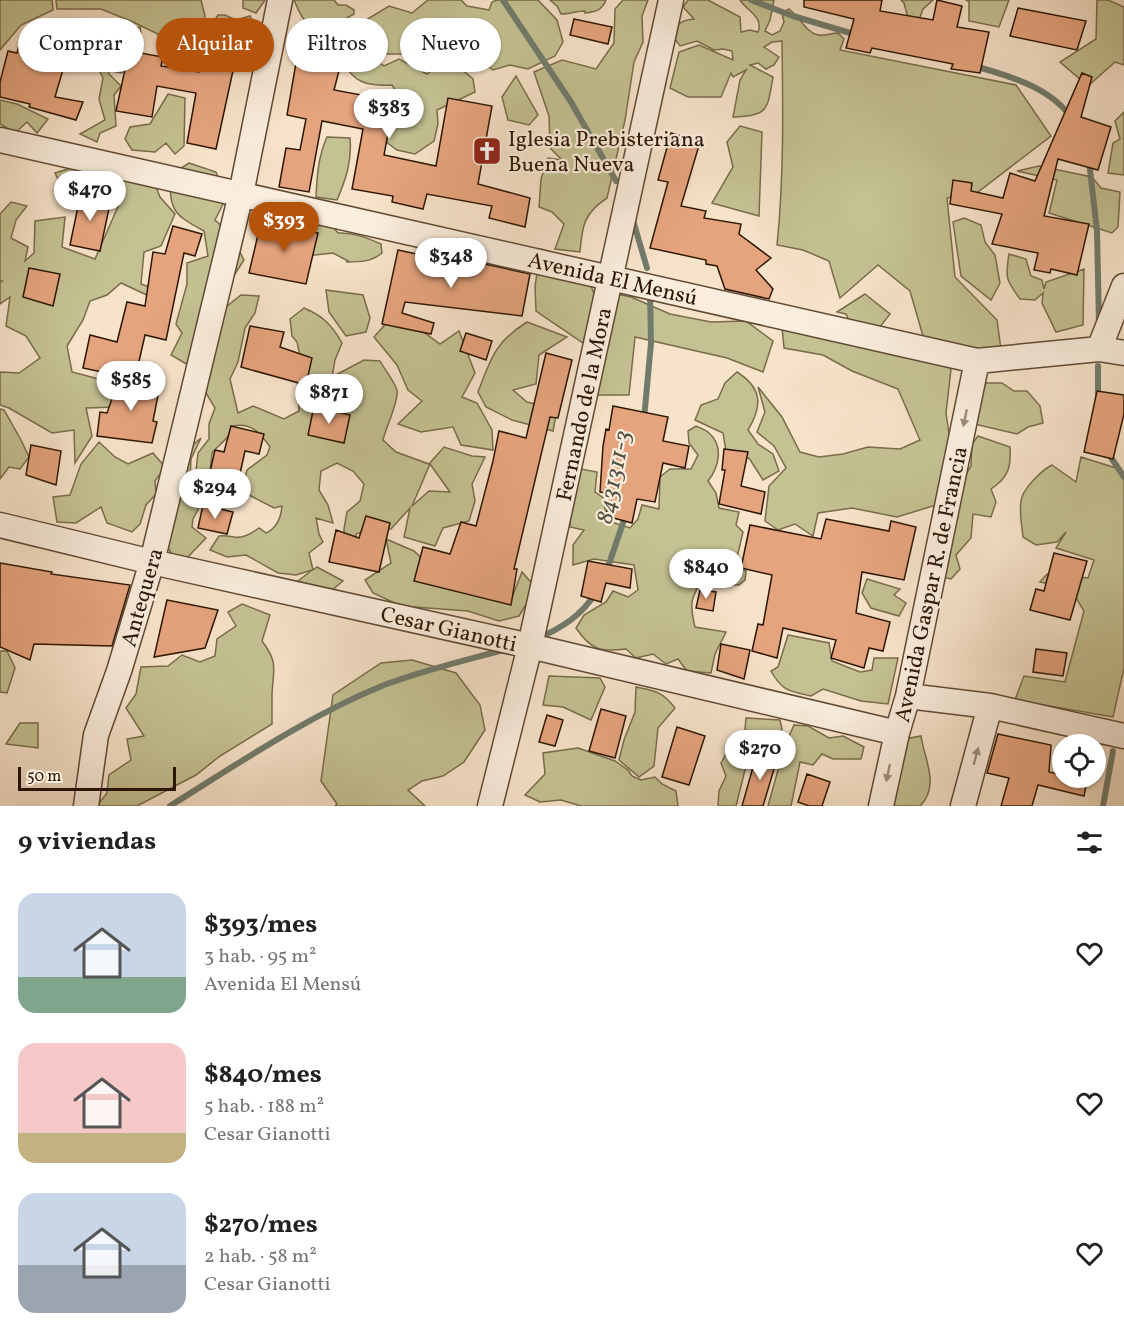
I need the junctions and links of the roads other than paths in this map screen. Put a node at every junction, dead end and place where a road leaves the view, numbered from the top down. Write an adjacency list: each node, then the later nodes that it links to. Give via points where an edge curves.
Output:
1 (280, 0): 4 (street, Antequera)
2 (671, 0): 5 (street, Fernando de la Mora)
3 (0, 140): 4 (street, Avenida El Mensú)
4 (241, 194): 5 (street, Avenida El Mensú); 11 (street, Antequera)
5 (610, 278): 9 (street, Avenida El Mensú); 12 (street, Fernando de la Mora)
6 (1124, 286): 7 (street)
7 (1099, 349): 8 (street, Avenida El Mensú); 9 (street, Avenida El Mensú)
8 (1124, 353)
9 (977, 361): 13 (street, Avenida Gaspar R. de Francia, one-way to 13)
10 (0, 525): 11 (street, Cesar Gianotti)
11 (152, 562): 12 (street, Cesar Gianotti); 17 (street, Antequera, via 99,726)
12 (530, 646): 15 (street, Cesar Gianotti); 18 (street, Fernando de la Mora)
13 (908, 696): 14 (street); 15 (street, Avenida Gaspar R. de Francia)
14 (990, 706): 16 (street); 20 (street, one-way to 14)
15 (897, 733): 19 (street, Avenida Gaspar R. de Francia, one-way to 19)
16 (1124, 736)
17 (86, 806)
18 (490, 806)
19 (881, 806)
20 (963, 806)

